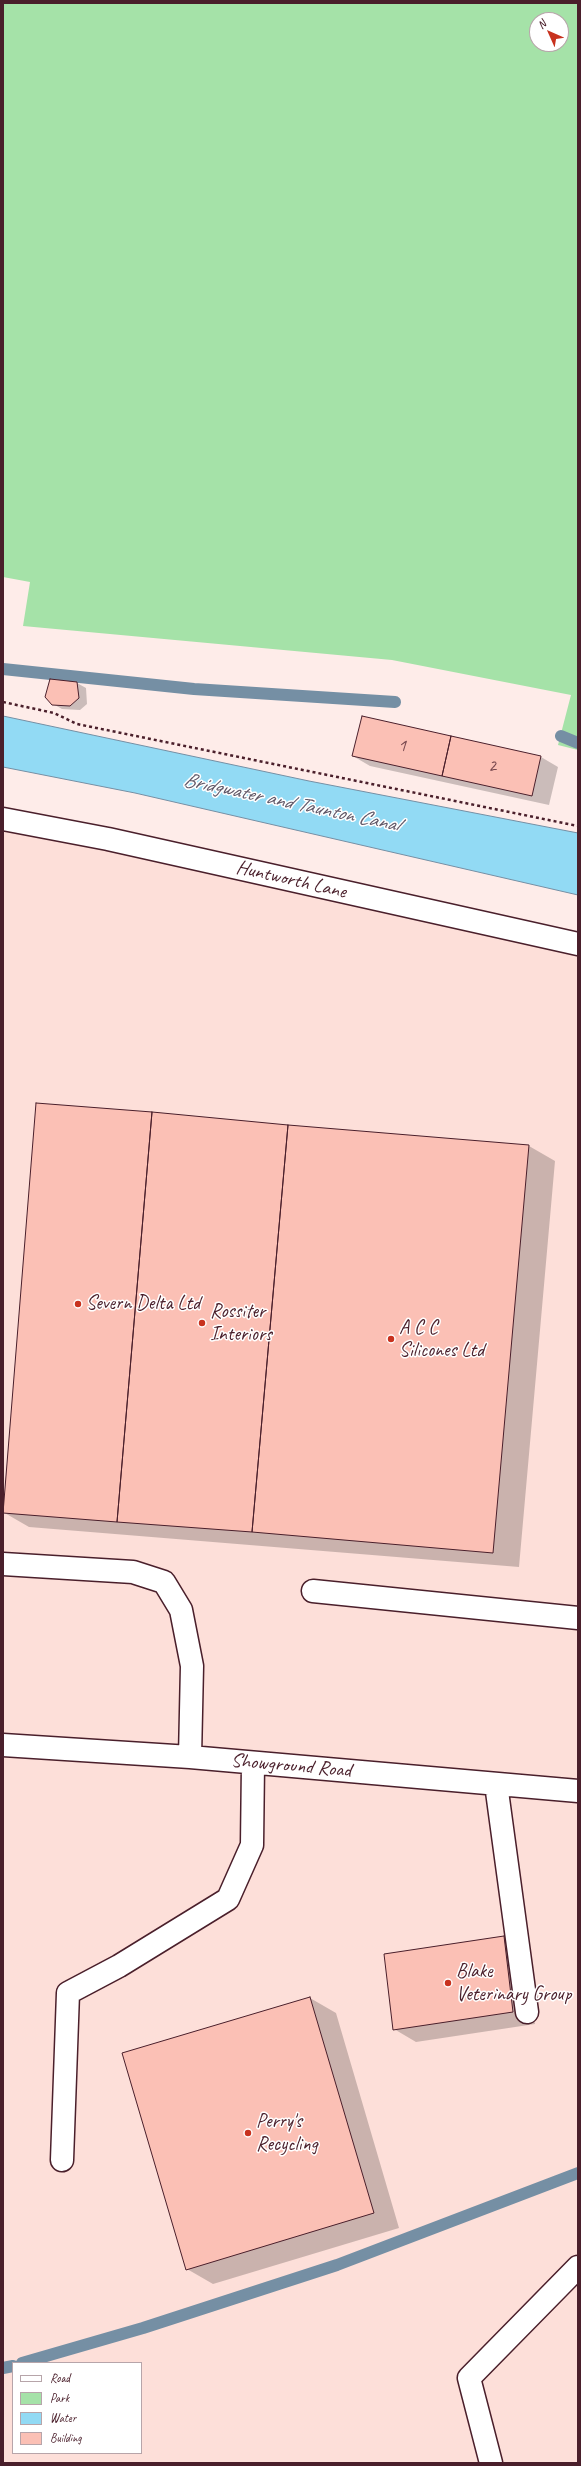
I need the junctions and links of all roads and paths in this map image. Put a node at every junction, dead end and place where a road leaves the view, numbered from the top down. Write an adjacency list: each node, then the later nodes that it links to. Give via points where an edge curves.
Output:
1 (3, 702): 3 (path, via 54,713 92,728)
2 (3, 818): 4 (street, Huntworth Lane)
3 (578, 826)
4 (578, 944)
5 (3, 1564): 9 (street, via 133,1572 164,1582 181,1610 192,1666)
6 (313, 1591): 7 (street)
7 (578, 1618)
8 (3, 1745): 9 (street, Showground Road)
9 (190, 1758): 10 (street, Showground Road)
10 (253, 1764): 11 (street, Showground Road); 14 (street, via 252,1845 228,1900 119,1966 68,1993)
11 (496, 1784): 12 (street, Showground Road); 13 (street)
12 (578, 1791)
13 (527, 2012)
14 (62, 2160)
15 (578, 2267): 16 (street, via 469,2378)
16 (491, 2463)

